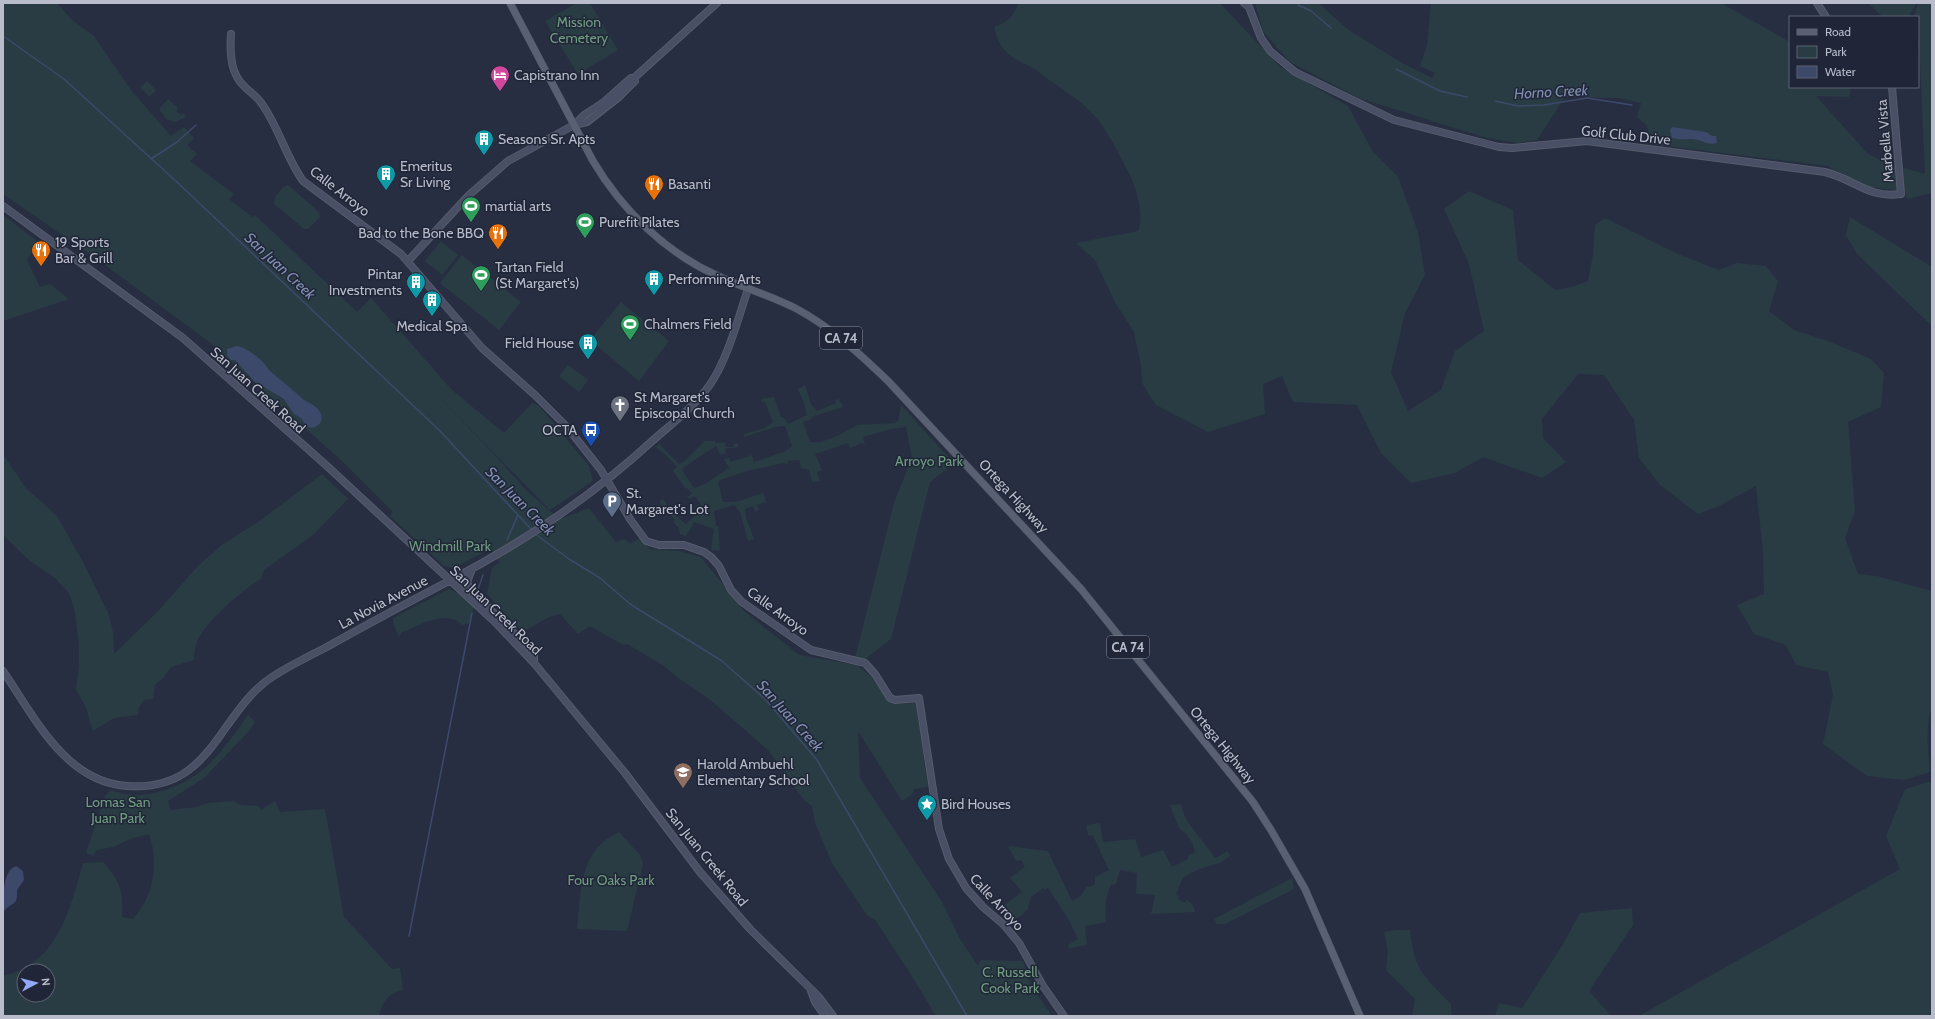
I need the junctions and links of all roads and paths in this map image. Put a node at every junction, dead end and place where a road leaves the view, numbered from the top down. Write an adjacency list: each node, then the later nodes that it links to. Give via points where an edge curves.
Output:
1 (510, 3): 8 (main road, Ortega Highway / CA 74)
2 (717, 3): 8 (street, via 634,78 635,81 601,112 587,122)
3 (1817, 3): 5 (street)
4 (1247, 4): 9 (street, Golf Club Drive, via 1261,38 1284,64 1301,75 1404,124 1499,147 1587,141 1825,172 1875,194)
5 (1825, 16)
6 (231, 34): 11 (street, Calle Arroyo, via 232,60 236,76 242,86 263,104 293,167 303,181)
7 (1892, 88): 9 (street, Marbella Vista)
8 (574, 125): 11 (street, via 508,161 468,196); 12 (main road, Ortega Highway / CA 74, via 602,176 650,231 699,267)
9 (1901, 194)
10 (3, 206): 15 (street, San Juan Creek Road, via 183,338)
11 (408, 260): 13 (street, Calle Arroyo, via 482,348 567,427)
12 (748, 289): 13 (street, La Novia Avenue, via 719,369 709,386 694,403); 22 (main road, Ortega Highway / CA 74, via 798,310 833,332 860,354 1081,589 1225,766 1271,830 1305,889)
13 (607, 480): 14 (street, La Novia Avenue, via 550,522); 21 (street, Calle Arroyo, via 646,541 659,545 684,545 704,552 719,566 731,590 742,602 811,650 865,663 890,698 919,698 939,829 949,859 966,888 1019,943 1043,986)
14 (472, 569): 15 (street, La Novia Avenue); 16 (street, via 467,582 470,589 534,653)
15 (450, 581): 16 (street, San Juan Creek Road, via 489,616); 17 (street, La Novia Avenue, via 271,678 254,692 203,759 172,779 156,784 127,786 110,783 74,765 51,740)
16 (534, 663): 18 (street, San Juan Creek Road, via 629,778 700,872 750,929)
17 (3, 671)
18 (811, 991): 19 (street, San Juan Creek Road); 20 (street, San Juan Creek Road)
19 (825, 1016)
20 (833, 1016)
21 (1064, 1016)
22 (1360, 1016)

